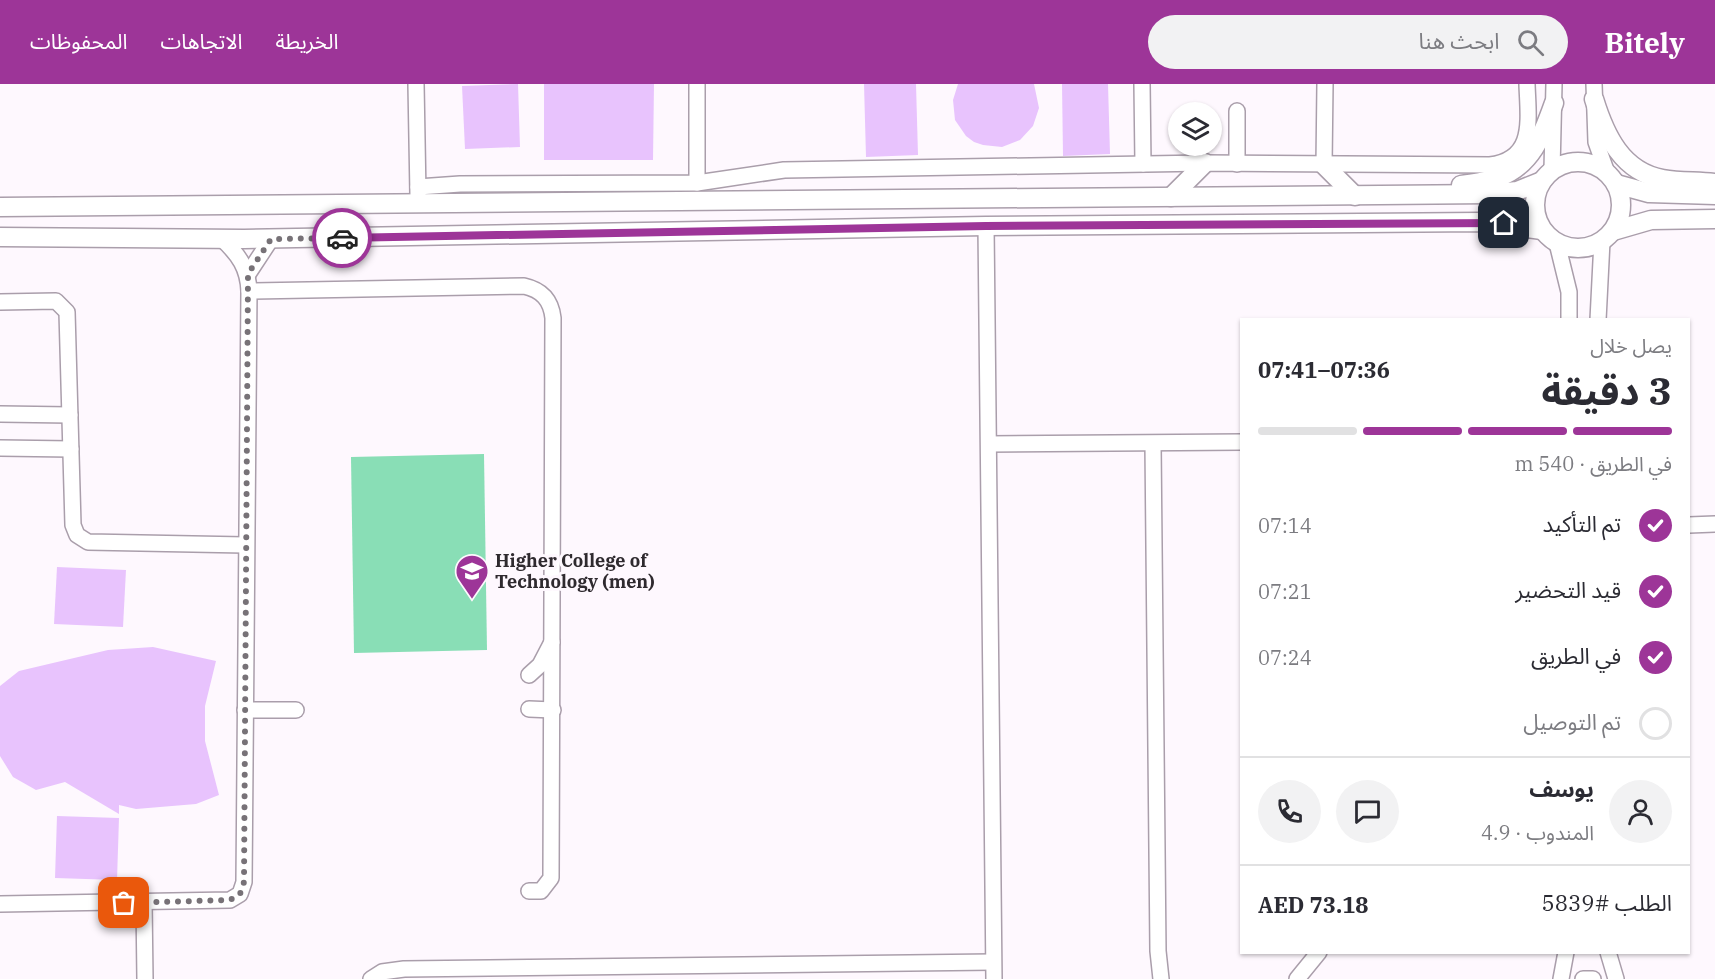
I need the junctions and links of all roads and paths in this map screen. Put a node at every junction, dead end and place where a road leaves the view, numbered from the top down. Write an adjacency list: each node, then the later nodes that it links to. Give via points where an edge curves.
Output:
1 (416, 84): 19 (street)
2 (697, 84): 16 (street)
3 (1142, 84): 11 (street)
4 (1325, 84): 13 (street)
5 (1527, 84): 13 (street, via 1528,133 1521,149 1507,161 1490,165)
6 (1554, 84): 8 (street)
7 (1594, 91): 15 (street, via 1596,142); 17 (main road, via 1607,137 1627,161 1660,179)
8 (1554, 103): 14 (street); 18 (main road, via 1538,145 1513,171)
9 (1237, 111): 12 (street)
10 (1205, 163): 11 (street); 12 (street); 22 (main road)
11 (1143, 164): 16 (street, via 784,170)
12 (1237, 164): 13 (street)
13 (1324, 165): 21 (main road)
14 (1547, 175): 15 (main road, via 1566,163 1580,162 1595,165); 18 (main road, via 1503,193); 26 (main road, via 1535,205)
15 (1612, 178): 20 (main road, via 1649,193); 27 (main road, via 1622,208)
16 (697, 183): 19 (street, via 460,184)
17 (1715, 183)
18 (1436, 194): 21 (main road)
19 (418, 195): 22 (main road); 23 (main road)
20 (1715, 195)
21 (1355, 196): 22 (main road)
22 (1171, 197)
23 (0, 207)
24 (1715, 219): 27 (main road, via 1651,220)
25 (986, 226): 26 (main road, via 1481,222); 30 (main road); 40 (street)
26 (1542, 230): 31 (main road)
27 (1607, 236): 31 (main road, via 1580,248); 36 (street)
28 (0, 237): 29 (main road)
29 (222, 239): 30 (main road); 32 (street, via 238,254)
30 (271, 239): 32 (street)
31 (1557, 243): 35 (street, via 1569,292)
32 (248, 274): 33 (street)
33 (249, 291): 46 (street); 47 (street, via 524,286 542,293 553,318)
34 (0, 302): 38 (street, via 56,301 67,312)
35 (1569, 318)
36 (1598, 318)
37 (0, 414): 38 (street)
38 (70, 415): 43 (street)
39 (1240, 442): 41 (street)
40 (989, 444): 41 (street); 59 (street)
41 (1153, 444): 63 (street)
42 (0, 448): 43 (street)
43 (71, 449): 46 (street, via 73,525 77,535 88,542)
44 (1715, 524): 45 (street)
45 (1690, 525)
46 (245, 545): 49 (street)
47 (553, 639): 48 (street, via 548,653); 52 (street)
48 (529, 675)
49 (245, 710): 50 (street); 54 (street, via 244,882 240,894 230,900)
50 (296, 710)
51 (529, 710): 52 (street)
52 (554, 710): 53 (street, via 551,878 541,891)
53 (529, 891)
54 (144, 903): 55 (street); 60 (street)
55 (0, 904)
56 (1317, 954): 64 (street)
57 (1566, 954): 65 (street)
58 (1609, 954): 68 (street)
59 (993, 962): 61 (street, via 404,969 382,972); 62 (street)
60 (145, 979)
61 (371, 979)
62 (994, 979)
63 (1161, 979)
64 (1297, 979)
65 (1561, 979)
66 (1583, 979): 67 (street)
67 (1593, 979)
68 (1616, 979)

